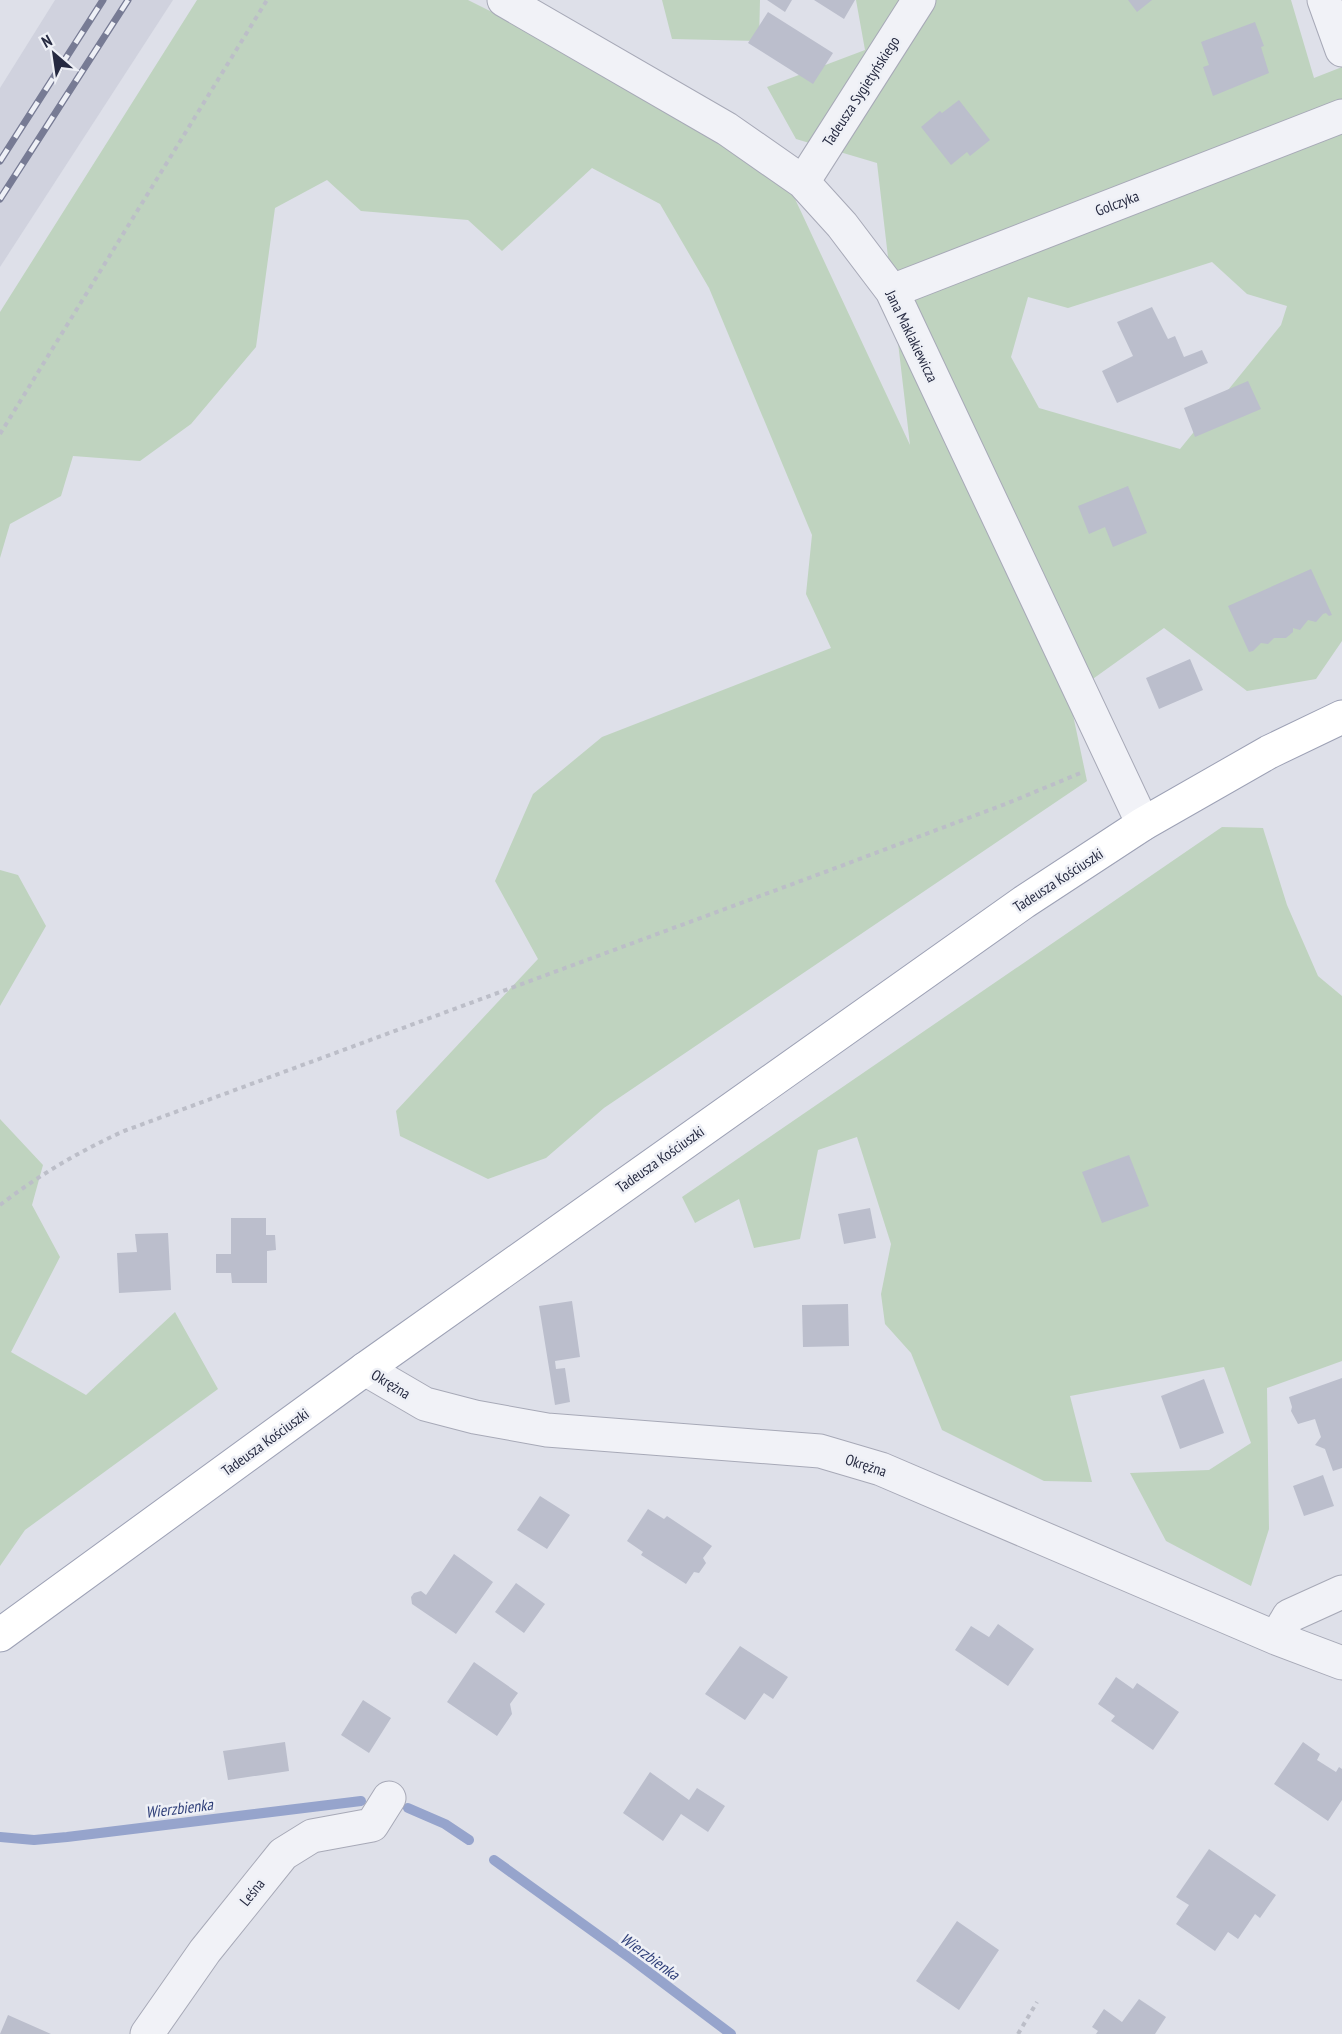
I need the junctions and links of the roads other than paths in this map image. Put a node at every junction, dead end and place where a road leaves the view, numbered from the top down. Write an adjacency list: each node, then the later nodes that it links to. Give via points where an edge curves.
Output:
1 (504, 0): 6 (street, Jana Maklakiewicza, via 727,129)
2 (919, 0): 6 (street, Tadeusza Sygietyńskiego)
3 (1324, 0): 4 (street)
4 (1342, 50)
5 (1342, 116): 7 (street, Golczyka)
6 (803, 182): 7 (street, Jana Maklakiewicza, via 842,225)
7 (892, 291): 9 (street, Jana Maklakiewicza)
8 (1342, 717): 9 (main road, Tadeusza Kościuszki, via 1269,752)
9 (1143, 824): 10 (main road, Tadeusza Kościuszki, via 1024,902)
10 (365, 1369): 12 (main road, Tadeusza Kościuszki); 13 (street, Okrężna, via 425,1404 475,1417 547,1430 820,1451 881,1469)
11 (1342, 1592): 13 (street, via 1289,1616)
12 (0, 1635)
13 (1276, 1638): 14 (street, Okrężna)
14 (1342, 1663)
15 (389, 1798): 16 (street, Leśna, via 372,1825 312,1836 283,1854 205,1951)
16 (147, 2034)

